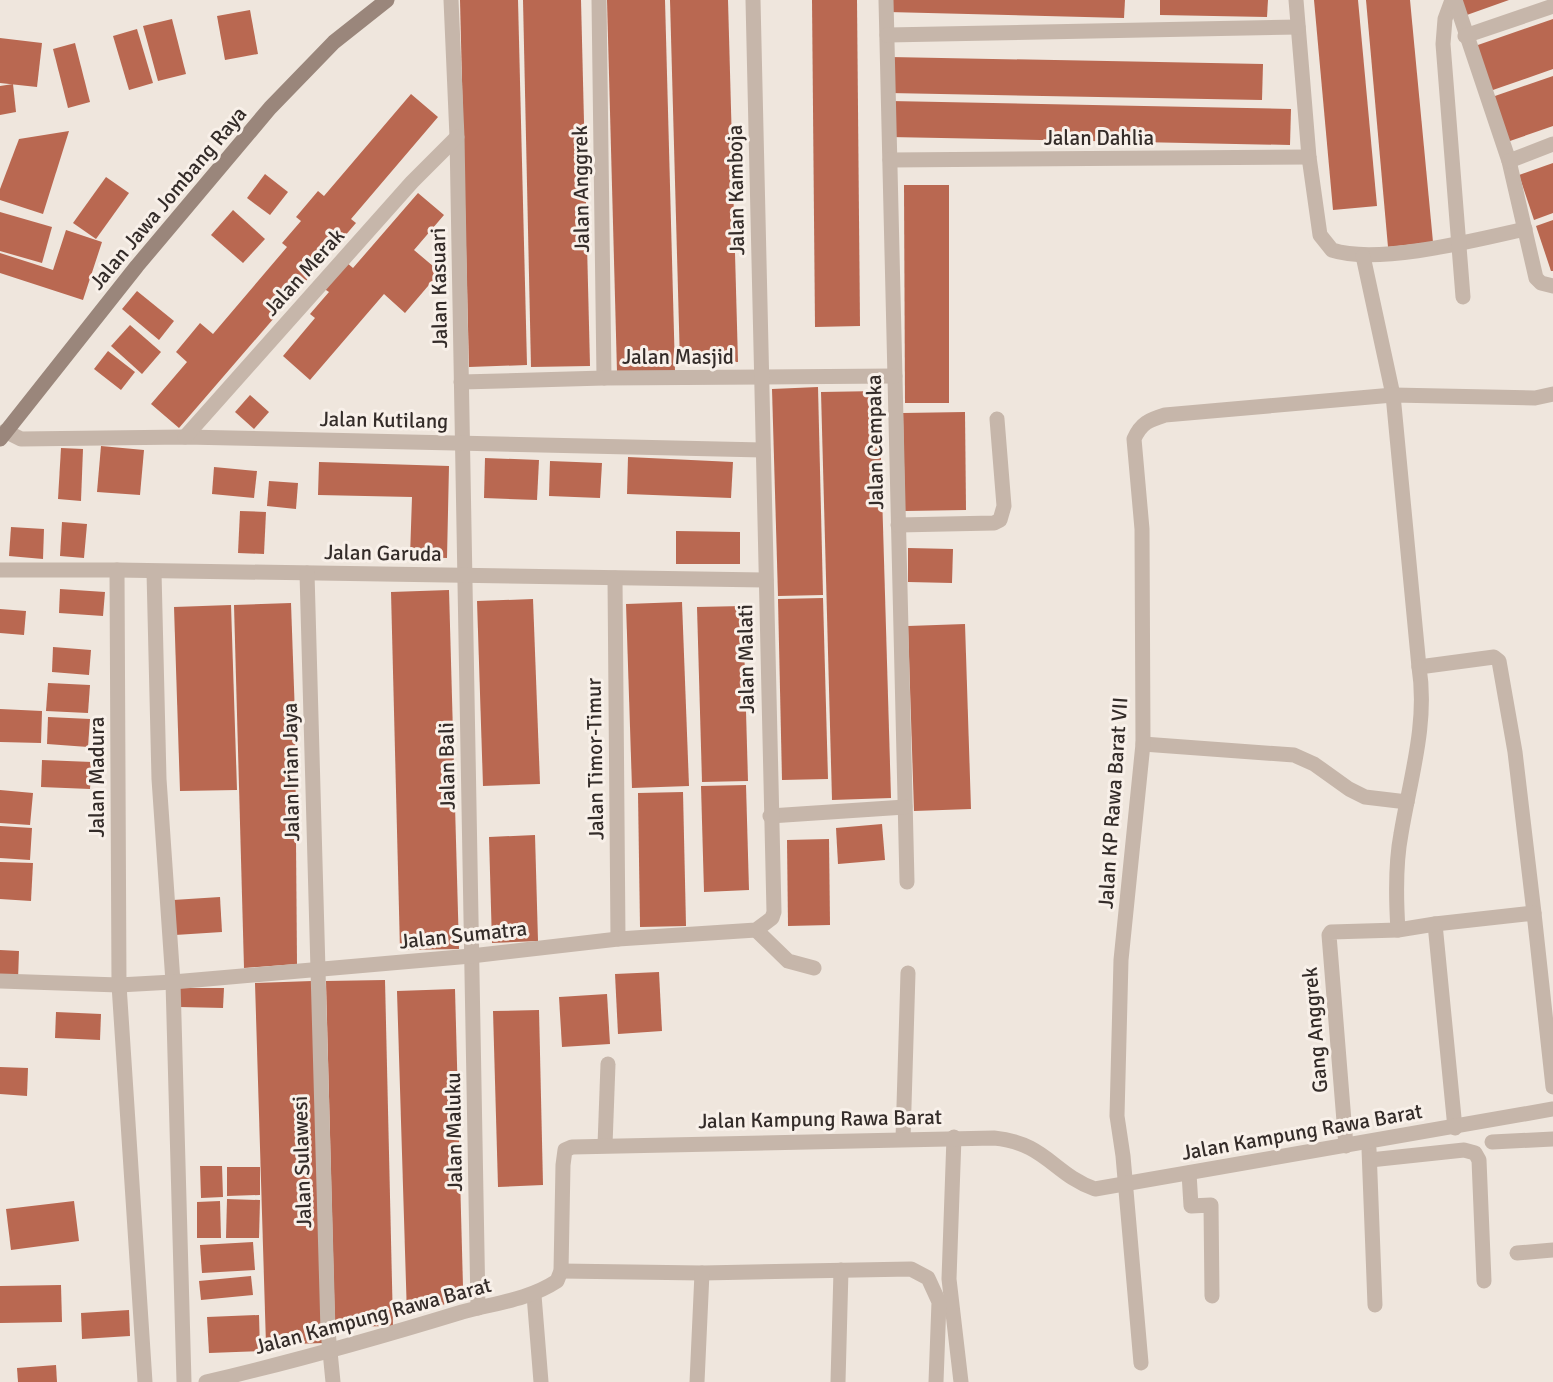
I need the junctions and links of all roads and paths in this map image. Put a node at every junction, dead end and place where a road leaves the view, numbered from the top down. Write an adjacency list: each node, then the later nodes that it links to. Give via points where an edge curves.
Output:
1 (387, 0): 29 (main road, Jalan Jawa Jombang Raya, via 334,42 270,108)
2 (451, 0): 12 (street, Jalan Kasuari)
3 (599, 0): 23 (street, Jalan Anggrek)
4 (753, 0): 24 (street, Jalan Kamboja)
5 (886, 0): 10 (street, Jalan Cempaka)
6 (1296, 0): 9 (street)
7 (1454, 0): 11 (street); 18 (street, via 1445,19 1443,44)
8 (1553, 6): 11 (street)
9 (1298, 27): 10 (street); 14 (street)
10 (887, 35): 15 (street, Jalan Cempaka)
11 (1465, 36): 16 (street)
12 (457, 137): 25 (street, Jalan Kasuari); 30 (street, Jalan Merak, via 412,182)
13 (1553, 144): 16 (street)
14 (1309, 157): 15 (street, Jalan Dahlia); 19 (street, via 1320,235 1332,250)
15 (890, 160): 22 (street, Jalan Cempaka)
16 (1509, 160): 17 (street)
17 (1525, 230): 18 (street); 20 (street, via 1536,278 1541,284)
18 (1459, 243): 19 (street); 21 (street)
19 (1363, 256): 27 (street)
20 (1553, 286)
21 (1463, 297)
22 (895, 376): 24 (street, Jalan Masjid); 33 (street, Jalan Cempaka)
23 (604, 378): 24 (street, Jalan Masjid); 25 (street, Jalan Masjid)
24 (762, 379): 32 (street, Jalan Malati)
25 (461, 382): 31 (street, Jalan Kasuari)
26 (1553, 394): 27 (street, via 1535,398)
27 (1392, 396): 41 (street); 42 (street, Jalan KP Rawa Barat VII, via 1165,415 1140,426 1134,439 1142,529)
28 (997, 419): 33 (street, via 1004,506 1000,520 994,524)
29 (2, 435): 30 (street, Jalan Kutilang, via 21,439)
30 (185, 437): 31 (street, Jalan Kutilang)
31 (463, 443): 32 (street, Jalan Kutilang); 38 (street, Jalan Kasuari)
32 (763, 450): 40 (street, Jalan Malati)
33 (898, 525): 44 (street, Jalan Cempaka)
34 (0, 570): 35 (street, Jalan Garuda)
35 (117, 570): 36 (street, Jalan Garuda); 58 (street, Jalan Madura)
36 (154, 572): 37 (street, Jalan Garuda); 57 (street, via 159,779)
37 (307, 573): 38 (street, Jalan Garuda); 54 (street, Jalan Irian Jaya)
38 (465, 576): 39 (street, Jalan Garuda); 52 (street, Jalan Bali)
39 (615, 578): 40 (street, Jalan Garuda); 51 (street, Jalan Timor-Timur)
40 (766, 580): 45 (street, Jalan Malati)
41 (1419, 667): 43 (street, via 1423,692); 47 (street, via 1494,657 1499,661 1515,752)
42 (1143, 744): 43 (street, via 1294,755 1365,797); 72 (street, Jalan KP Rawa Barat VII, via 1121,960 1117,1116)
43 (1407, 802): 50 (street, via 1400,837)
44 (905, 807): 45 (street); 46 (street, Jalan Cempaka)
45 (770, 816): 49 (street, Jalan Malati, via 774,912)
46 (907, 882)
47 (1533, 913): 48 (street); 60 (street)
48 (1435, 924): 50 (street); 62 (street)
49 (756, 930): 51 (street, Jalan Sumatra); 53 (street, via 788,961)
50 (1398, 930): 69 (street, Gang Anggrek, via 1331,932)
51 (618, 939): 52 (street, Jalan Sumatra)
52 (471, 956): 54 (street, Jalan Sumatra); 82 (street, Jalan Maluku)
53 (814, 968)
54 (317, 970): 57 (street, Jalan Sumatra); 83 (street, Jalan Sulawesi)
55 (908, 973): 64 (street)
56 (0, 981): 58 (street, Jalan Sumatra)
57 (173, 982): 58 (street, Jalan Sumatra); 87 (street)
58 (119, 985): 86 (street)
59 (608, 1064): 68 (street)
60 (1553, 1087)
61 (1553, 1109): 62 (street, Jalan Kampung Rawa Barat)
62 (1455, 1128): 66 (street, Jalan Kampung Rawa Barat)
63 (954, 1137): 64 (street, Jalan Kampung Rawa Barat); 72 (street, Jalan Kampung Rawa Barat, via 1013,1140 1035,1149 1076,1183 1095,1189); 93 (street, via 949,1279)
64 (903, 1139): 68 (street, Jalan Kampung Rawa Barat)
65 (1553, 1139): 67 (street)
66 (1369, 1142): 69 (street, Jalan Kampung Rawa Barat); 70 (street)
67 (1492, 1142)
68 (605, 1145): 76 (street, Jalan Kampung Rawa Barat, via 580,1145 565,1150)
69 (1346, 1146): 71 (street, Jalan Kampung Rawa Barat)
70 (1370, 1160): 78 (street, via 1464,1150 1475,1153 1479,1160); 81 (street)
71 (1189, 1173): 72 (street, Jalan Kampung Rawa Barat); 80 (street, via 1191,1206 1211,1205)
72 (1125, 1184): 84 (street, Jalan KP Rawa Barat VII)
73 (1553, 1250): 74 (street)
74 (1517, 1253)
75 (841, 1270): 77 (street); 91 (street); 92 (street, via 911,1269 928,1278 939,1302)
76 (561, 1271): 77 (street); 79 (street, Jalan Kampung Rawa Barat, via 557,1281)
77 (702, 1273): 90 (street)
78 (1484, 1281)
79 (534, 1295): 82 (street, Jalan Kampung Rawa Barat); 89 (street)
80 (1212, 1296)
81 (1375, 1305)
82 (478, 1308): 83 (street, Jalan Kampung Rawa Barat)
83 (330, 1352): 85 (street, Jalan Kampung Rawa Barat); 88 (street, Jalan Sulawesi)
84 (1141, 1363)
85 (213, 1381)
86 (146, 1382)
87 (184, 1382)
88 (333, 1382)
89 (541, 1382)
90 (697, 1382)
91 (838, 1382)
92 (936, 1382)
93 (962, 1382)

